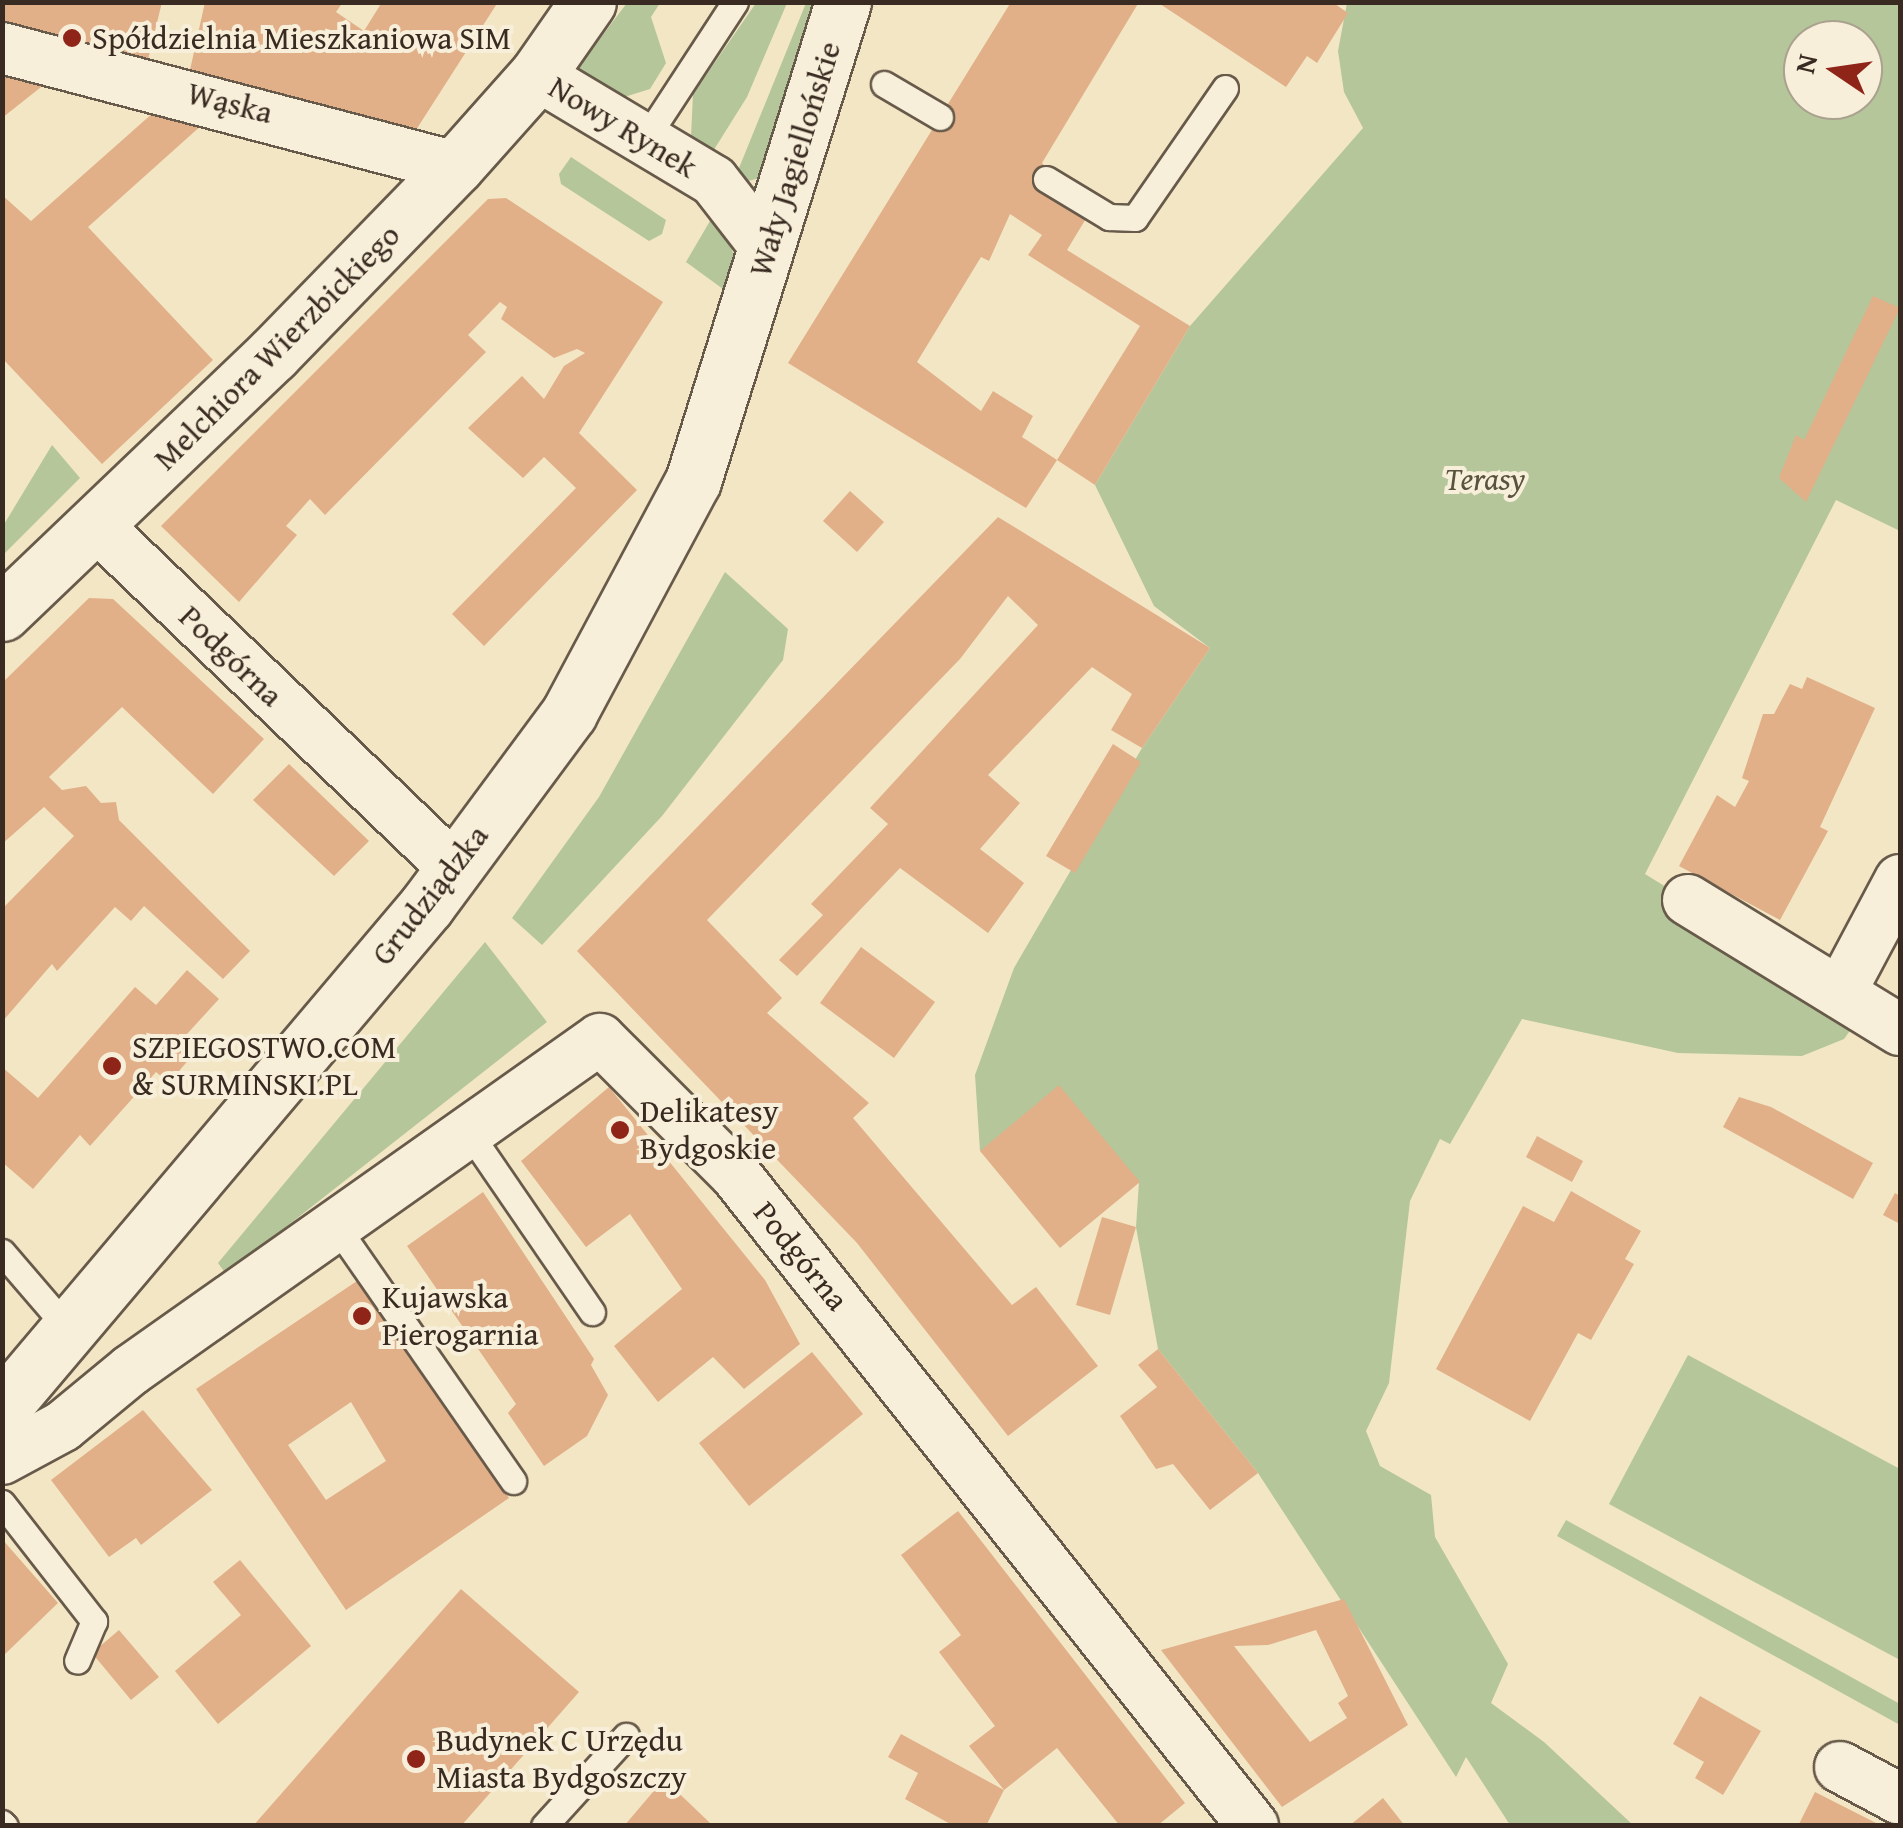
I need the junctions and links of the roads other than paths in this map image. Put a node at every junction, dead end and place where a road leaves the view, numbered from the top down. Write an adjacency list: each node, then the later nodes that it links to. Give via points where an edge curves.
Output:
1 (588, 2): 5 (main road, Nowy Rynek)
2 (734, 2): 9 (lane)
3 (843, 2): 12 (main road, Wały Jagiellońskie)
4 (2, 48): 10 (street, Wąska)
5 (536, 76): 9 (street, Nowy Rynek); 10 (main road, Melchiora Wierzbickiego)
6 (884, 84): 8 (lane)
7 (1225, 88): 11 (lane, via 1135,218 1109,217)
8 (940, 118)
9 (644, 142): 12 (street, Nowy Rynek, via 714,181)
10 (455, 167): 14 (main road, Melchiora Wierzbickiego)
11 (1046, 179)
12 (766, 248): 13 (main road, Wały Jagiellońskie)
13 (747, 315): 16 (main road, Grudziądzka, via 694,481 648,572 569,712)
14 (96, 526): 15 (main road, Melchiora Wierzbickiego); 16 (street, Podgórna)
15 (2, 613)
16 (454, 868): 25 (main road, Grudziądzka)
17 (1900, 880): 19 (street)
18 (1688, 900): 19 (street)
19 (1840, 993): 20 (street)
20 (1900, 1030)
21 (470, 1134): 22 (street, Podgórna); 24 (lane); 34 (street, Podgórna, via 600,1039 734,1174)
22 (338, 1228): 27 (street, Podgórna, via 131,1370 63,1426); 28 (lane)
23 (5, 1259): 25 (lane)
24 (592, 1312)
25 (69, 1330): 26 (main road, Grudziądzka)
26 (2, 1408)
27 (2, 1459)
28 (513, 1481)
29 (2, 1503): 30 (lane, via 94,1622)
30 (78, 1660)
31 (626, 1736): 35 (lane)
32 (1840, 1767): 33 (street)
33 (1900, 1799)
34 (1244, 1822)
35 (544, 1826)

